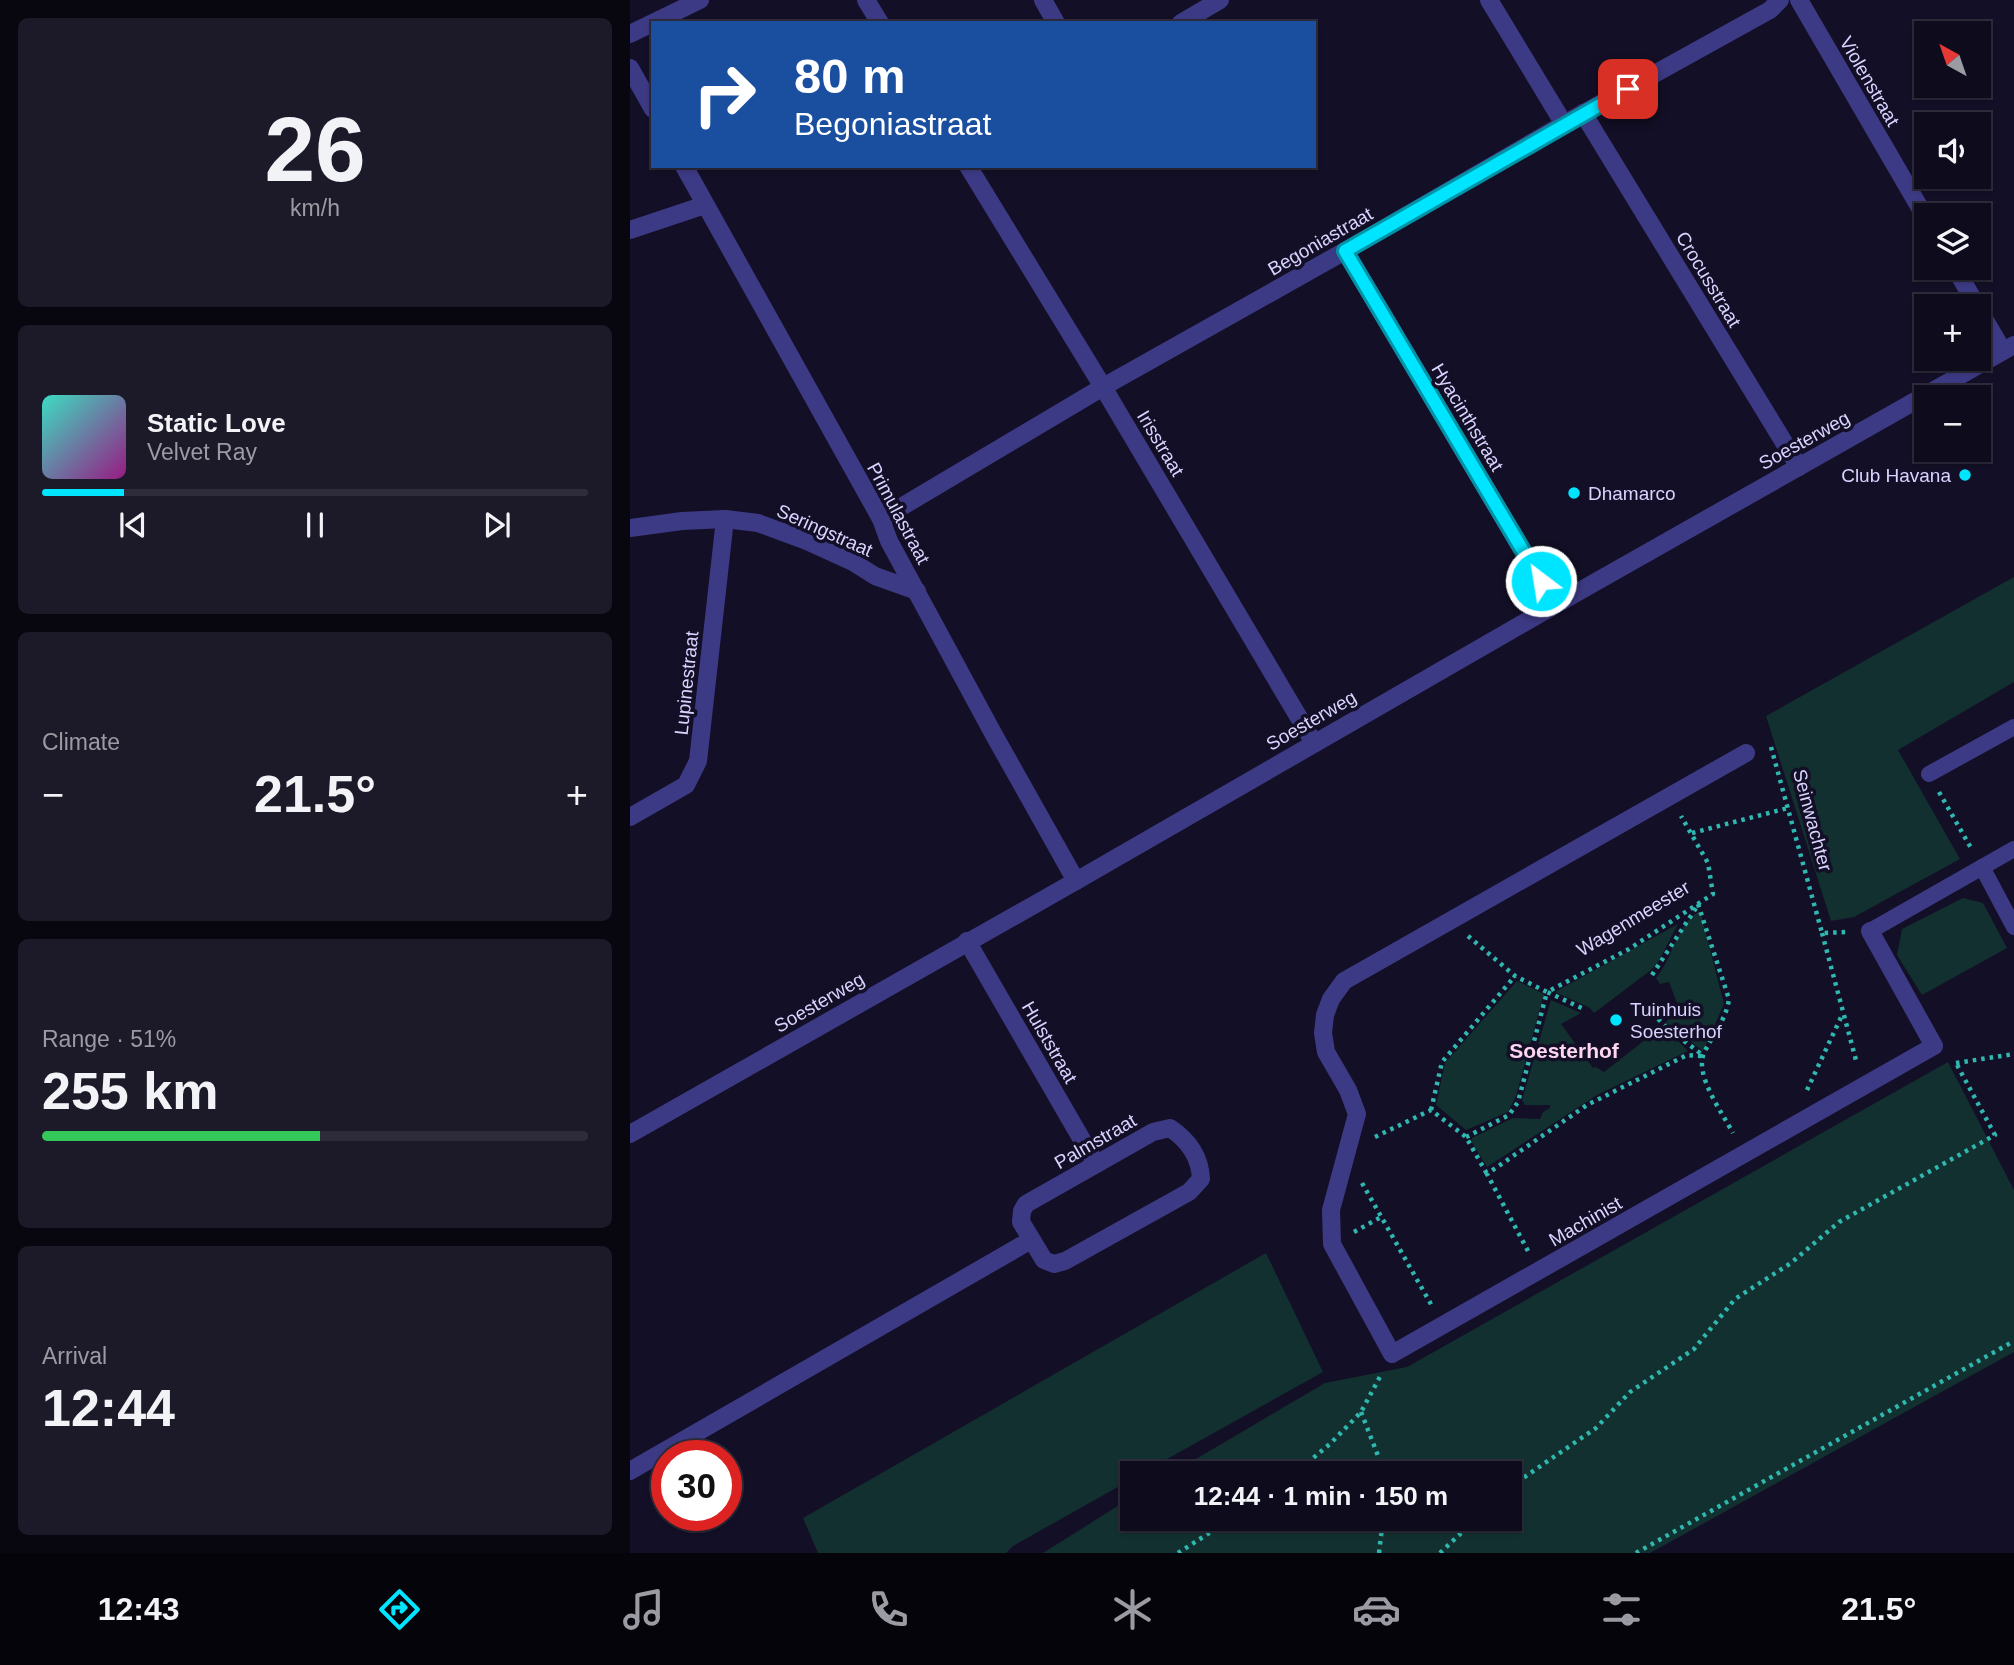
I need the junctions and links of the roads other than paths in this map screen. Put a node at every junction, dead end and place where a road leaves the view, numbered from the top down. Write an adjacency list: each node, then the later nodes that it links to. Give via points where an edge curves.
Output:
1 (700, 0): 8 (street)
2 (866, 0): 9 (street)
3 (1043, 0): 10 (street)
4 (1220, 0): 11 (street)
5 (1489, 0): 17 (street)
6 (1780, 0): 16 (street, Begoniastraat, via 1770,10)
7 (1799, 0): 20 (street, Violenstraat)
8 (657, 21)
9 (879, 21)
10 (1055, 21)
11 (1184, 21)
12 (651, 24): 13 (street)
13 (630, 34)
14 (630, 68): 15 (street)
15 (651, 105)
16 (1583, 113): 17 (street, Begoniastraat); 27 (street, Crocusstraat)
17 (1564, 124): 23 (street, Begoniastraat)
18 (685, 168): 21 (street, Primulastraat)
19 (969, 168): 26 (street, Irisstraat)
20 (1917, 203)
21 (705, 205): 22 (street); 29 (street, Primulastraat)
22 (630, 230)
23 (1345, 251): 26 (street, Begoniastraat); 32 (street, Hyacinthstraat)
24 (1991, 325): 25 (street)
25 (2009, 348): 27 (street, Soesterweg)
26 (1103, 387): 29 (street, Begoniastraat); 34 (street, Irisstraat)
27 (1799, 467): 32 (street, Soesterweg)
28 (725, 519): 30 (street, Seringstraat); 31 (street, Seringstraat, via 771,527); 37 (street, Lupinestraat, via 698,761 686,785)
29 (881, 519): 31 (street, Primulastraat)
30 (630, 528)
31 (916, 591): 40 (street, Primulastraat)
32 (1555, 605): 34 (street, Soesterweg)
33 (2014, 727): 36 (lane)
34 (1314, 743): 40 (street, Soesterweg)
35 (1746, 753): 42 (street, Machinist, via 1344,981 1332,999 1325,1015 1326,1052 1357,1114 1331,1210 1332,1244 1392,1354 1934,1046)
36 (1929, 774)
37 (630, 817)
38 (2014, 849): 39 (lane)
39 (1982, 867): 41 (lane); 42 (lane)
40 (1076, 881): 43 (street, Soesterweg)
41 (2014, 926)
42 (1870, 931)
43 (968, 942): 44 (street, Soesterweg); 45 (street, Hulststraat)
44 (630, 1134)
45 (1096, 1164): 46 (street, Palmstraat, via 1026,1204 1021,1222); 46 (street, Palmstraat, via 1153,1132 1170,1128 1189,1146 1200,1165 1201,1179 1189,1192 1065,1261 1054,1264 1044,1260)
46 (1031, 1240): 47 (street)
47 (630, 1471)

